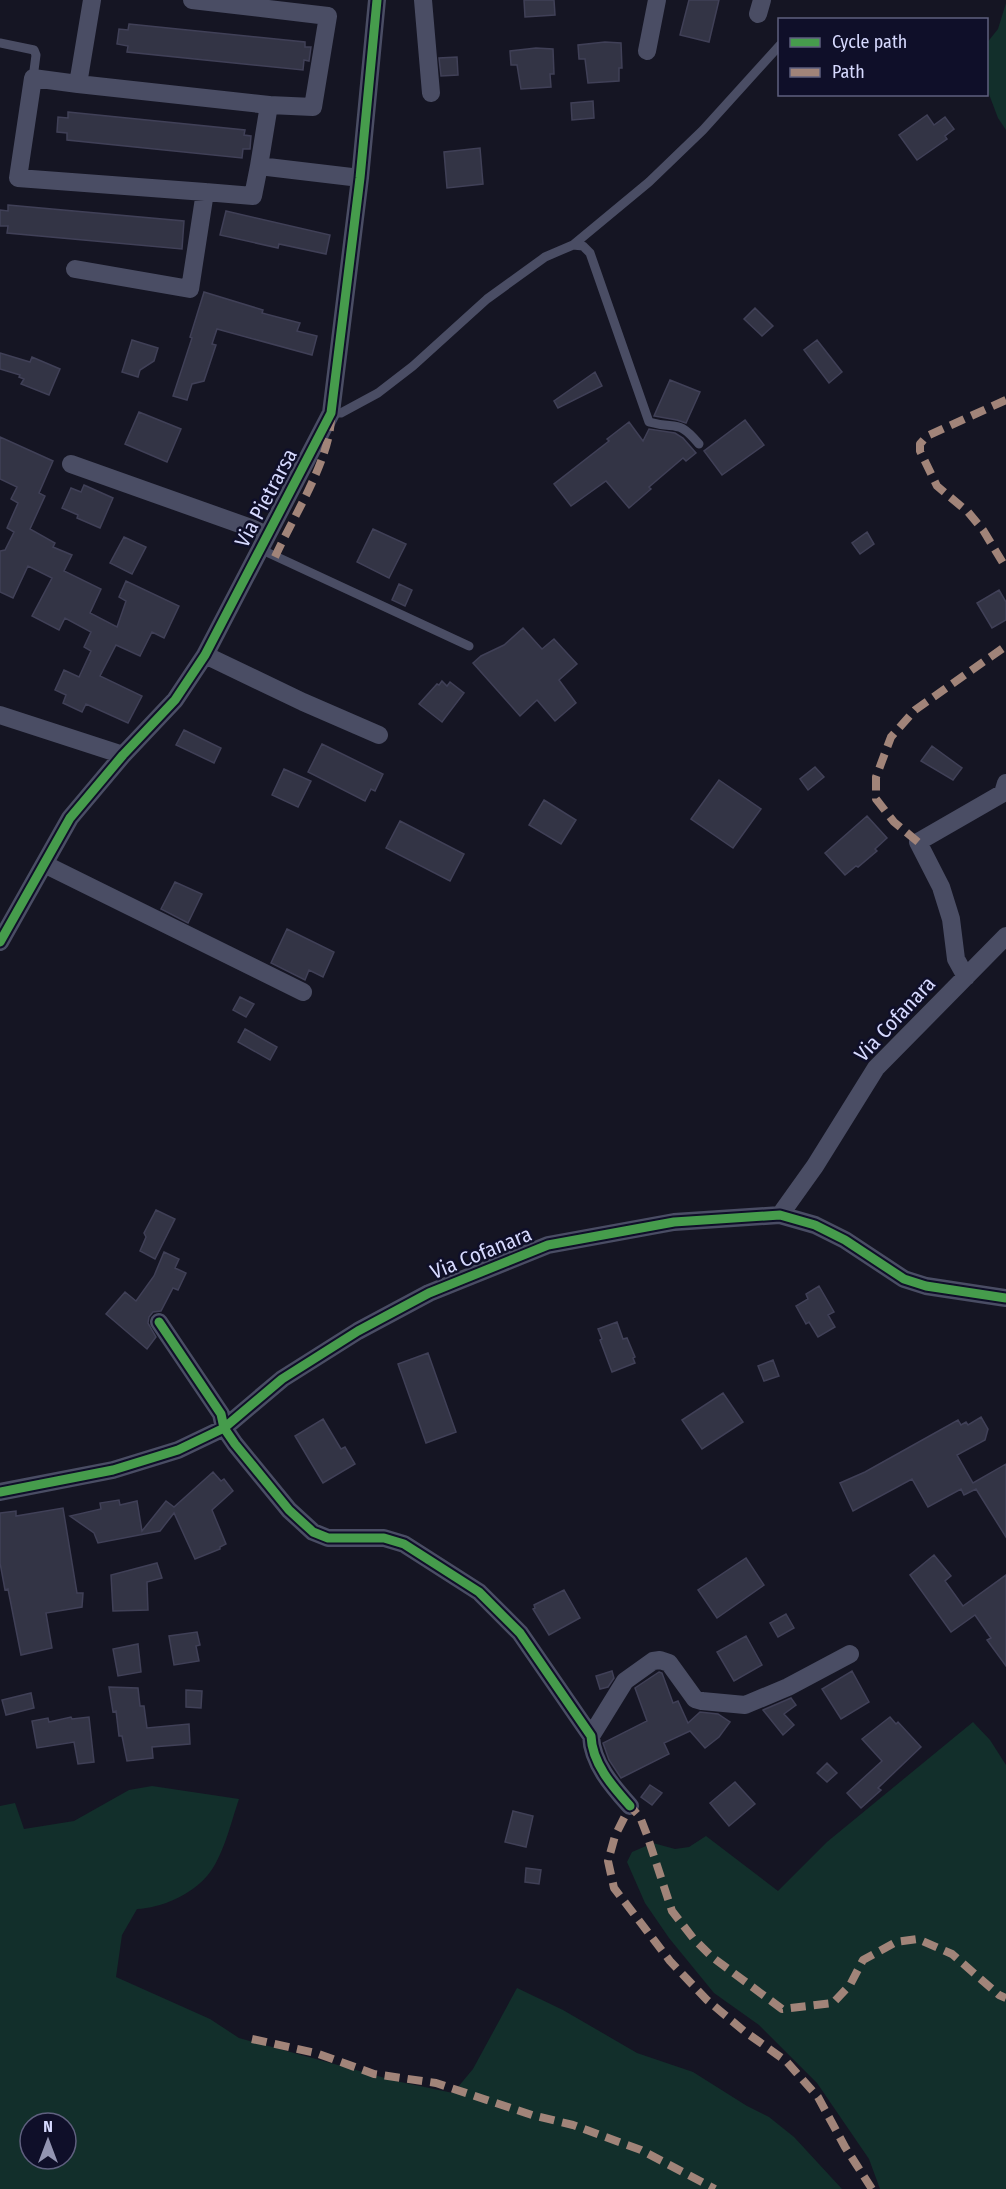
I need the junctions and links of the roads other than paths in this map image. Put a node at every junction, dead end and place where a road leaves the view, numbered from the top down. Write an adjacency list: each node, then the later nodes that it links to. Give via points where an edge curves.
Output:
1 (92, 0): 10 (street)
2 (192, 0): 12 (street, via 328,16 314,107)
3 (377, 0): 14 (street, Via Pietrarsa)
4 (423, 0): 11 (street)
5 (657, 0): 8 (street)
6 (0, 43): 9 (lane, via 34,50)
7 (778, 47): 16 (lane, via 657,175)
8 (647, 51)
9 (33, 78): 10 (street); 15 (street, via 18,178)
10 (78, 84): 12 (street)
11 (431, 93)
12 (269, 105): 13 (street)
13 (259, 166): 14 (street); 15 (street, via 253,196)
14 (360, 178): 18 (street, Via Pietrarsa)
15 (205, 192): 17 (street, via 190,289)
16 (573, 245): 18 (lane, via 545,256 487,298 378,393 341,413); 19 (lane, via 583,246 591,253 648,422 680,425)
17 (75, 269)
18 (331, 412): 21 (street, Via Pietrarsa)
19 (699, 444)
20 (71, 464): 21 (street, via 251,528)
21 (263, 542): 22 (lane); 23 (street, Via Pietrarsa)
22 (469, 646)
23 (205, 655): 25 (street); 26 (street, Via Pietrarsa, via 175,700)
24 (0, 715): 26 (street)
25 (379, 735)
26 (123, 755): 28 (street, Via Pietrarsa, via 70,818)
27 (1006, 783): 31 (street, Via Cofanara, via 1003,794 918,842 943,894 956,959)
28 (44, 864): 30 (street, Via Pietrarsa); 32 (street)
29 (1006, 936): 31 (street, Via Cofanara)
30 (0, 942)
31 (966, 977): 33 (street, Via Cofanara, via 876,1068)
32 (303, 992)
33 (780, 1215): 34 (street, Via Cofanara, via 815,1225 904,1279); 36 (street, Via Cofanara, via 674,1222 548,1245 429,1293 357,1331 282,1379)
34 (1006, 1298)
35 (159, 1322): 36 (street, via 221,1414)
36 (224, 1428): 37 (street, Via Cofanara, via 178,1450 113,1470); 39 (street, via 289,1510 314,1532 328,1538 384,1538 404,1544 479,1592 520,1633)
37 (0, 1492)
38 (850, 1654): 39 (street, via 745,1705 695,1699 669,1663 653,1661 625,1681)
39 (591, 1736): 40 (street, via 592,1750 612,1786)
40 (630, 1806)

